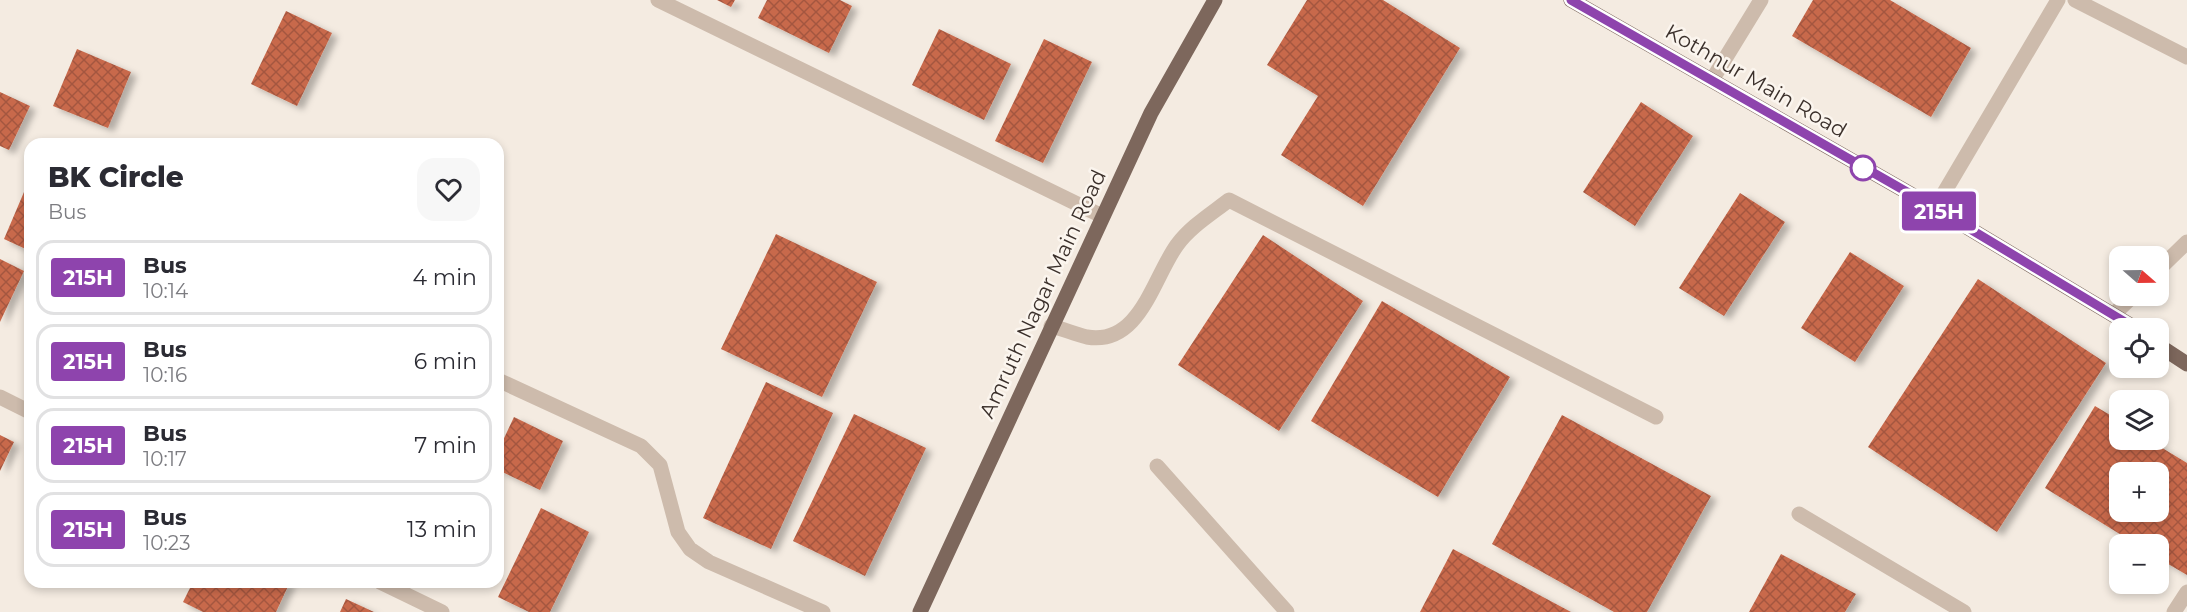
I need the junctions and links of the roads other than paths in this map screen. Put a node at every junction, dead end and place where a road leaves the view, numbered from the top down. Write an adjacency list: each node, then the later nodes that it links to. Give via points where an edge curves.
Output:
1 (658, 0): 10 (street)
2 (1215, 0): 10 (main road, Amruth Nagar Main Road, via 1151,113)
3 (1571, 0): 8 (main road, Kothnur Main Road)
4 (1761, 0): 8 (street)
5 (2058, 0): 9 (street)
6 (2075, 0): 7 (street)
7 (2187, 57)
8 (1712, 80): 9 (main road, Kothnur Main Road)
9 (1935, 208): 14 (main road, Kothnur Main Road)
10 (1102, 216): 16 (main road, Amruth Nagar Main Road)
11 (2187, 242): 12 (street)
12 (2169, 259)
13 (2122, 306): 14 (street)
14 (2114, 314): 15 (main road, Kothnur Main Road)
15 (2120, 318)
16 (1051, 326): 22 (street, via 1089,337 1116,334 1138,316 1177,245 1229,200); 29 (main road, Amruth Nagar Main Road)
17 (2169, 352): 18 (main road)
18 (2187, 364)
19 (504, 383): 28 (street, via 641,446 660,465 678,532 690,549 709,562)
20 (0, 397): 21 (street)
21 (24, 409)
22 (1656, 417)
23 (1157, 466): 30 (street)
24 (1799, 514): 31 (street)
25 (392, 588): 27 (street)
26 (2187, 592): 32 (street)
27 (442, 612)
28 (823, 612)
29 (920, 612)
30 (1287, 612)
31 (1964, 612)
32 (2174, 612)

